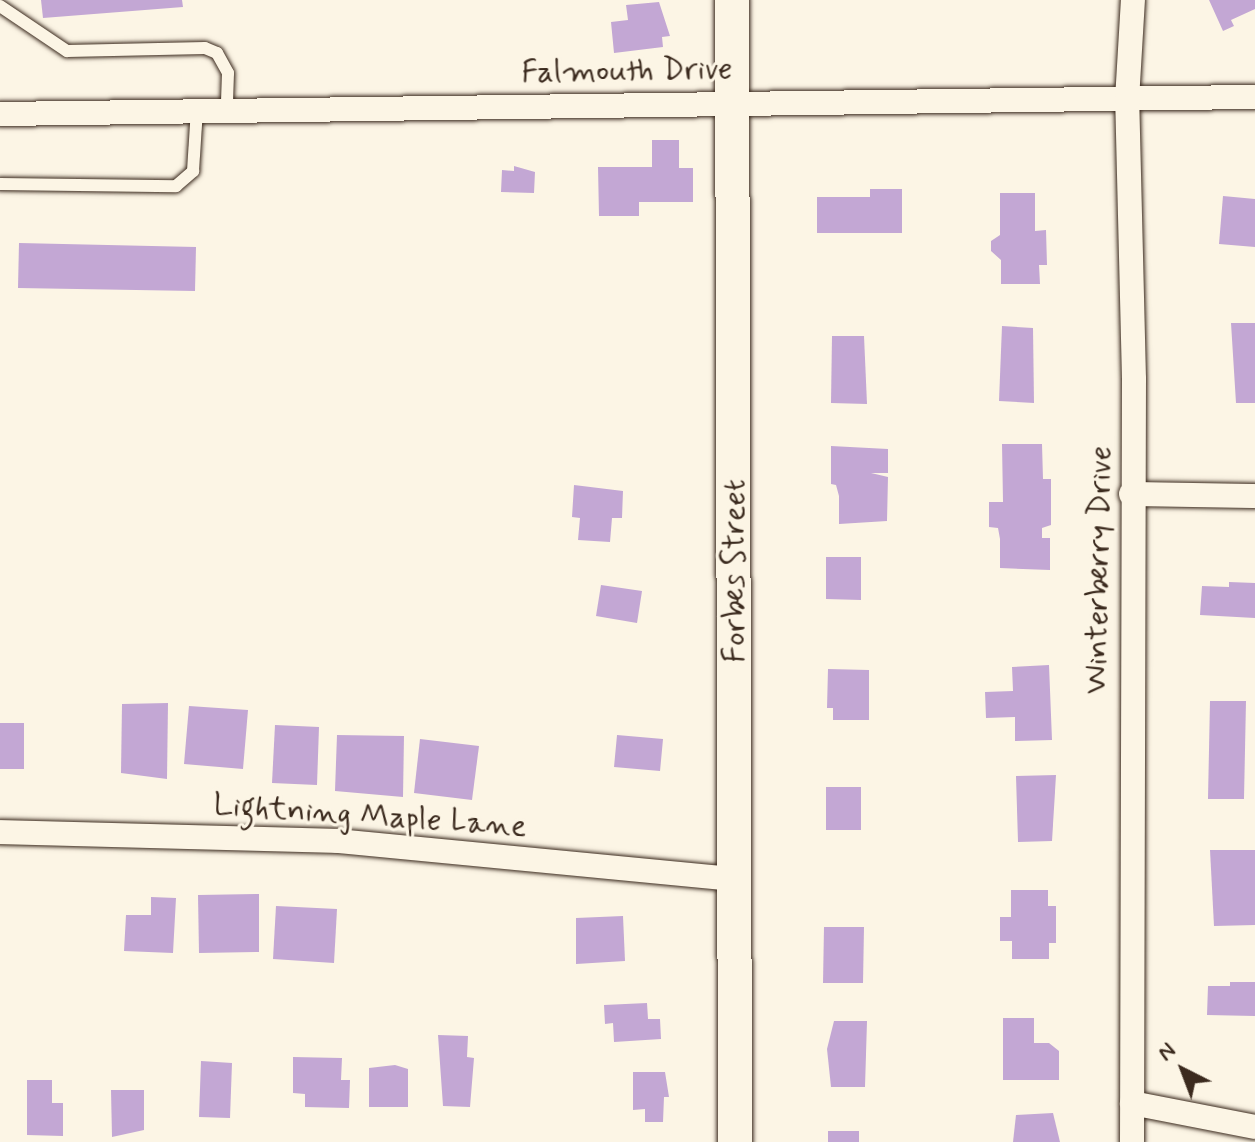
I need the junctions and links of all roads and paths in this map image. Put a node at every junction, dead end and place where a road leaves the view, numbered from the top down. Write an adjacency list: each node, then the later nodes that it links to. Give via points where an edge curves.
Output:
1 (732, 0): 6 (street, Forbes Street)
2 (1133, 0): 5 (street, Winterberry Drive)
3 (0, 6): 8 (lane, via 67,51 205,48 217,53 228,73)
4 (1255, 97): 5 (street, Falmouth Drive)
5 (1127, 100): 6 (street, Falmouth Drive); 11 (street, Winterberry Drive)
6 (733, 101): 8 (street, Falmouth Drive); 14 (street, Forbes Street)
7 (197, 108): 8 (street, Falmouth Drive); 9 (street, Falmouth Drive); 10 (lane, via 193,171 176,186)
8 (227, 108)
9 (0, 114)
10 (0, 184)
11 (1131, 494): 12 (street); 15 (street, Winterberry Drive)
12 (1255, 496)
13 (0, 832): 14 (street, Lightning Maple Lane, via 338,841)
14 (735, 879): 17 (street, Forbes Street)
15 (1132, 1103): 16 (street); 18 (street, Winterberry Drive)
16 (1255, 1127)
17 (735, 1142)
18 (1132, 1142)

